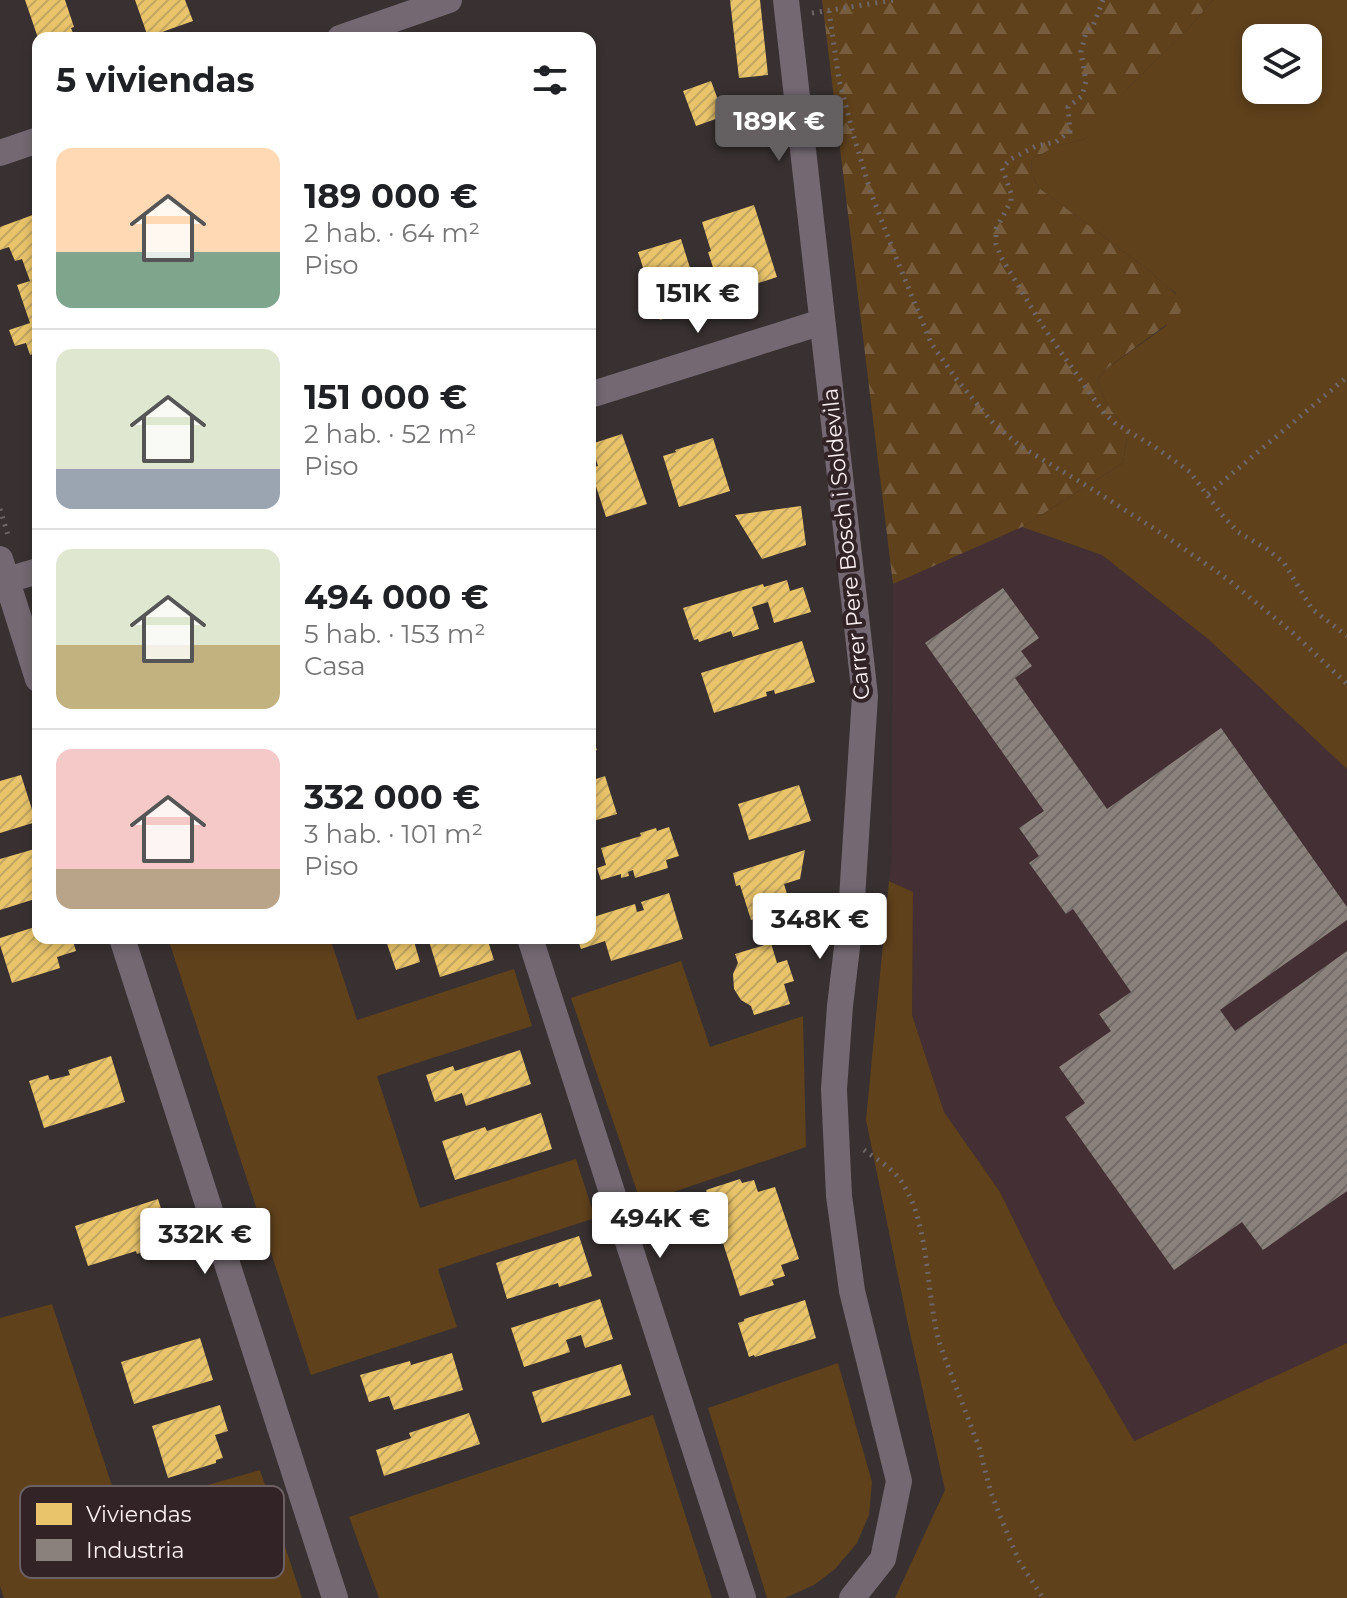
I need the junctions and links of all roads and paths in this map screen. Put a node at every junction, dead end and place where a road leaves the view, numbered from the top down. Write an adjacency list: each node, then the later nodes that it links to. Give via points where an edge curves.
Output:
1 (449, 0): 6 (street)
2 (894, 0): 5 (path)
3 (1103, 0): 12 (path, via 1086,32 1081,52 1086,81 1082,96 1068,107 1070,131 1002,168 1011,201 996,229 996,244 1042,325 1103,412 1190,472)
4 (787, 8): 5 (path); 9 (street, Carrer Pere Bosch i Soldevila)
5 (829, 11): 17 (path, via 839,80 871,193 931,343 957,380 1020,446 1226,578)
6 (357, 32)
7 (32, 142): 8 (street)
8 (0, 153)
9 (822, 322): 11 (street); 20 (street, Carrer Pere Bosch i Soldevila, via 865,696 834,1089)
10 (1347, 377): 12 (path)
11 (596, 393)
12 (1208, 494): 15 (path, via 1238,532 1284,563 1312,609)
13 (32, 572): 14 (street)
14 (2, 574): 16 (street)
15 (1347, 636)
16 (32, 662)
17 (1347, 684)
18 (124, 944): 21 (street)
19 (532, 944): 22 (street)
20 (836, 1132): 23 (street, Carrer Pere Bosch i Soldevila, via 852,1291 899,1481 883,1559); 24 (path, via 886,1166 906,1188 922,1236 940,1345 1002,1521)
21 (335, 1598)
22 (743, 1598)
23 (852, 1598)
24 (1043, 1598)

